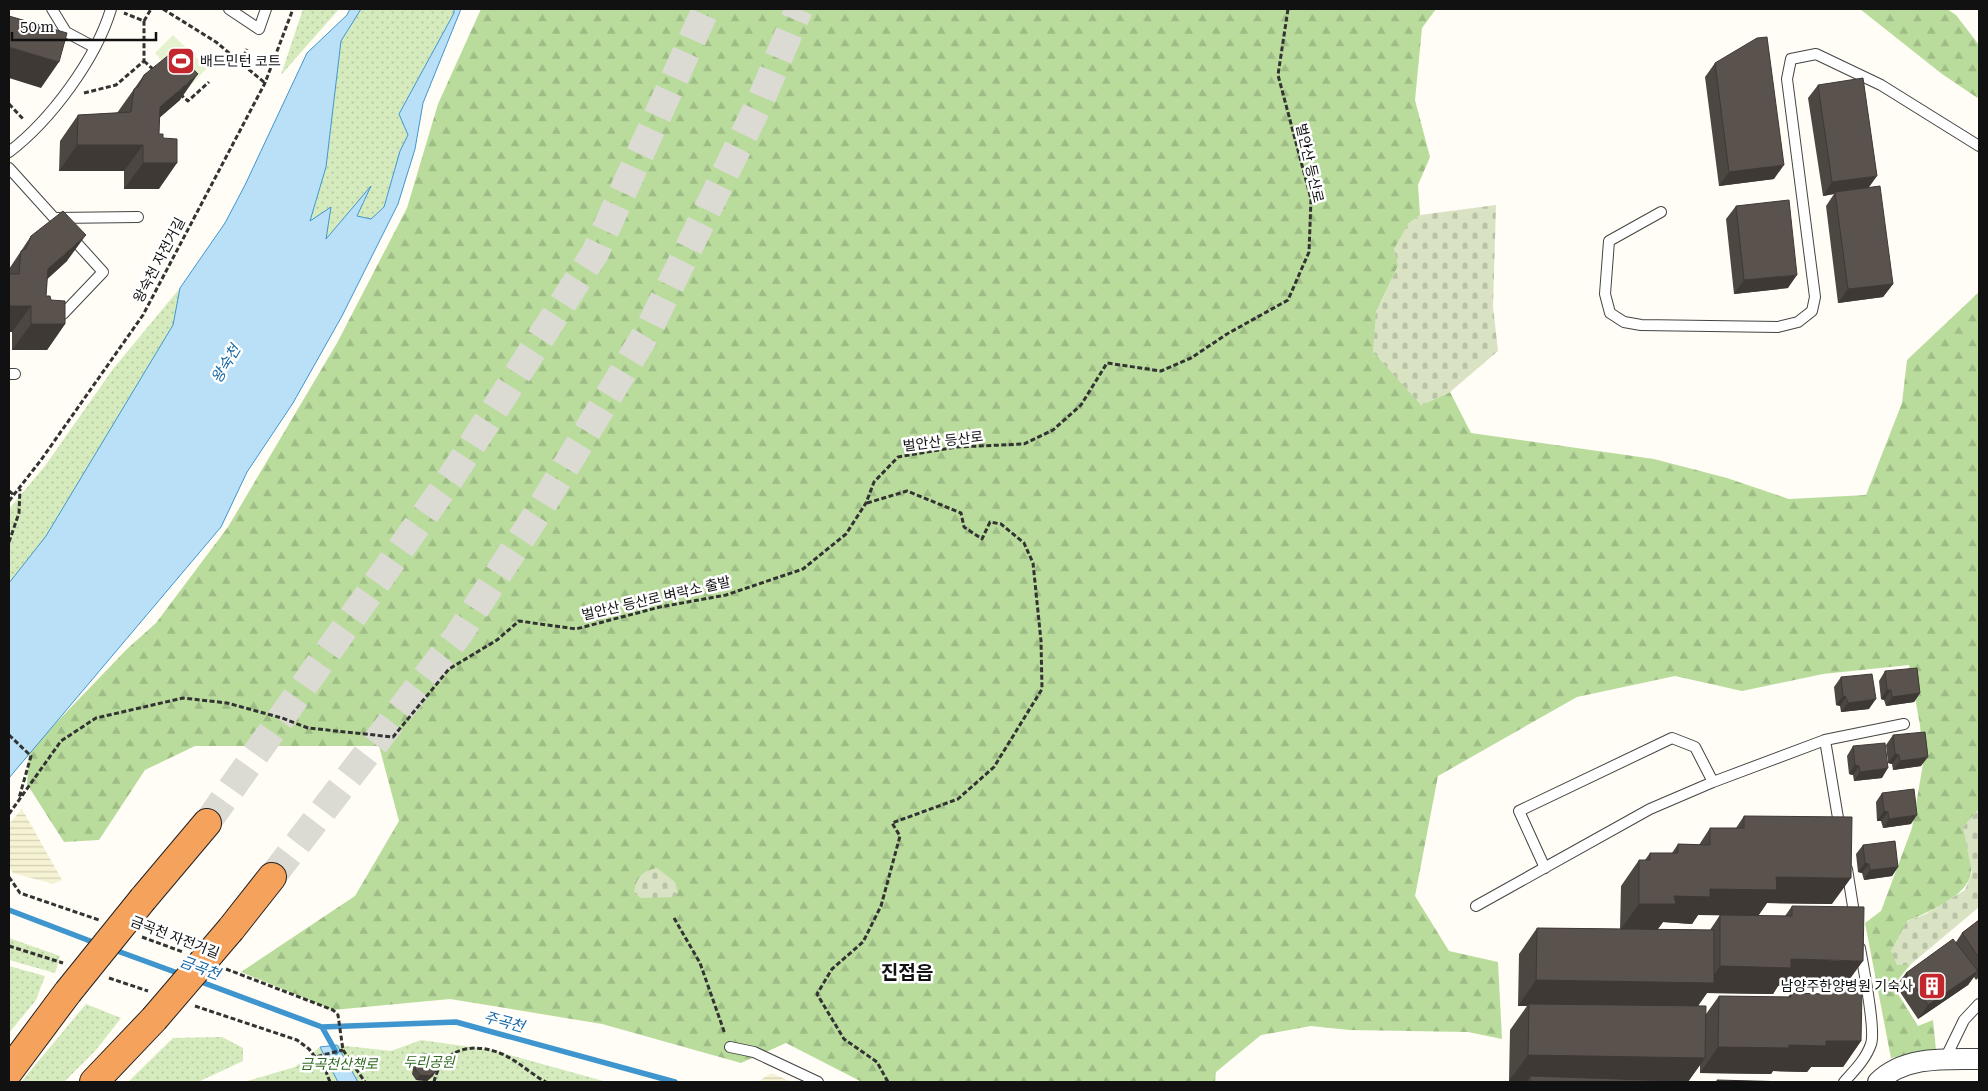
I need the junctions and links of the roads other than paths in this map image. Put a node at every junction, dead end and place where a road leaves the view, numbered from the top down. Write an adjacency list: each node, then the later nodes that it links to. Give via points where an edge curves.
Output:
1 (52, 9): 5 (lane, via 66,32)
2 (229, 9): 3 (lane, via 259,29)
3 (266, 9)
4 (116, 10): 5 (lane)
5 (94, 48): 7 (lane, via 62,99)
6 (1979, 146): 9 (lane, via 1881,85 1816,54 1791,59 1787,79 1815,297 1812,311 1798,322 1778,327 1641,325 1624,322 1610,313 1605,294 1609,241)
7 (9, 152)
8 (9, 168): 11 (lane)
9 (1662, 212)
10 (138, 217): 11 (lane)
11 (54, 218): 12 (lane, via 103,272)
12 (63, 314)
13 (1904, 724): 14 (lane)
14 (1824, 740): 15 (lane); 17 (lane)
15 (1713, 782): 19 (lane, via 1650,809); 19 (lane, via 1695,747 1672,738 1519,811)
16 (207, 823): 26 (highway, bridge, via 68,992)
17 (1842, 842)
18 (1845, 861): 29 (lane, via 1868,995 1872,1043 1861,1063)
19 (1545, 868): 21 (lane)
20 (272, 877): 27 (highway, bridge, via 154,1019)
21 (1476, 906)
22 (1979, 1004): 24 (lane, via 1964,1020)
23 (730, 1046): 28 (lane, via 754,1052)
24 (1945, 1059): 25 (street); 30 (street, via 1920,1061 1894,1071)
25 (1979, 1059)
26 (9, 1071)
27 (94, 1082)
28 (818, 1082)
29 (1844, 1082)
30 (1878, 1082)

